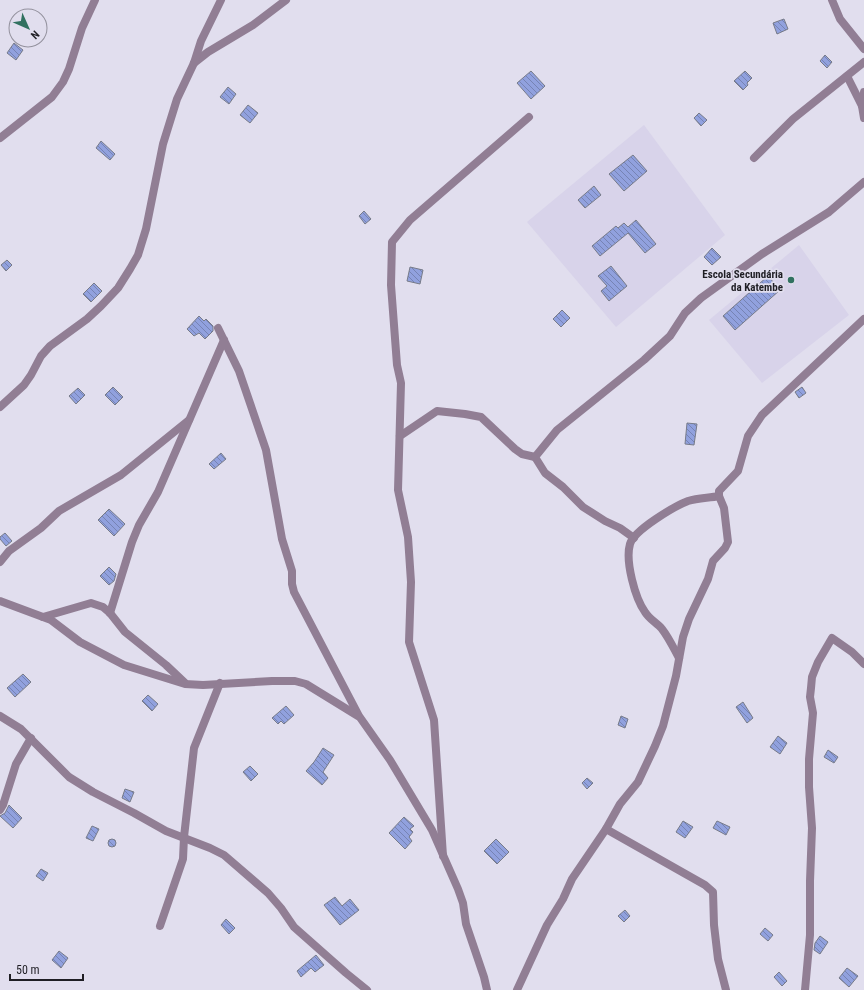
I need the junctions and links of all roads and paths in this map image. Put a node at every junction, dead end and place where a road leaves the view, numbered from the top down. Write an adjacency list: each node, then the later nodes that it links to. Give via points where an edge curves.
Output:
1 (95, 0): 13 (street, via 63,82 52,97)
2 (220, 0): 7 (street)
3 (286, 0): 7 (street)
4 (832, 0): 5 (street, via 840,19)
5 (864, 49)
6 (864, 62): 8 (street)
7 (194, 63): 19 (street, via 177,99 163,144 146,229 138,255 118,288 87,319 50,346 24,385)
8 (847, 76): 10 (street); 14 (street, via 793,119)
9 (864, 92): 10 (street)
10 (862, 106): 12 (street)
11 (529, 117): 21 (street, via 410,220 392,242 390,285 401,383)
12 (864, 118)
13 (0, 138)
14 (754, 158)
15 (864, 182): 22 (street, via 830,212 762,254 701,298 685,313 670,336 557,430)
16 (864, 319): 23 (street, via 762,415 748,436 738,471 719,491)
17 (218, 328): 18 (street)
18 (224, 340): 20 (street); 34 (street, via 239,371 266,450 282,539 292,571 294,592)
19 (0, 407)
20 (190, 419): 25 (street, via 121,475 59,511 41,528 9,551); 27 (street, via 158,492 139,525)
21 (400, 436): 22 (street, via 437,411 465,414 481,417 515,449 522,454); 39 (street, via 398,490 408,537 411,582 409,642 434,720)
22 (535, 457): 24 (street, via 545,473 583,507)
23 (719, 496): 24 (street, via 688,501 650,523); 29 (street, via 724,508 728,542 713,561 708,579 689,619)
24 (634, 538): 29 (street, via 630,543 629,558 637,597 645,614 662,629)
25 (0, 562)
26 (0, 601): 28 (street)
27 (110, 613): 28 (street, via 91,603); 32 (street, via 125,632)
28 (43, 617): 32 (street, via 80,642 124,665)
29 (679, 658): 37 (street, via 663,726 646,767)
30 (864, 664): 45 (street, via 832,638 812,677 810,697 814,713 808,787 812,828 810,935)
31 (220, 683): 32 (street); 34 (street, via 295,681 306,684); 38 (street, via 194,748)
32 (185, 684)
33 (0, 716): 35 (street)
34 (359, 716): 39 (street, via 420,808)
35 (31, 738): 36 (street, via 16,764); 38 (street, via 69,777 166,831)
36 (0, 810)
37 (606, 829): 43 (street, via 572,879); 44 (street, via 705,884 713,892 718,959)
38 (184, 837): 40 (street, via 183,859); 41 (street, via 224,855 237,865 281,908 294,927)
39 (443, 856): 42 (street, via 458,889)
40 (160, 926)
41 (367, 990)
42 (487, 990)
43 (517, 990)
44 (726, 990)
45 (805, 990)

